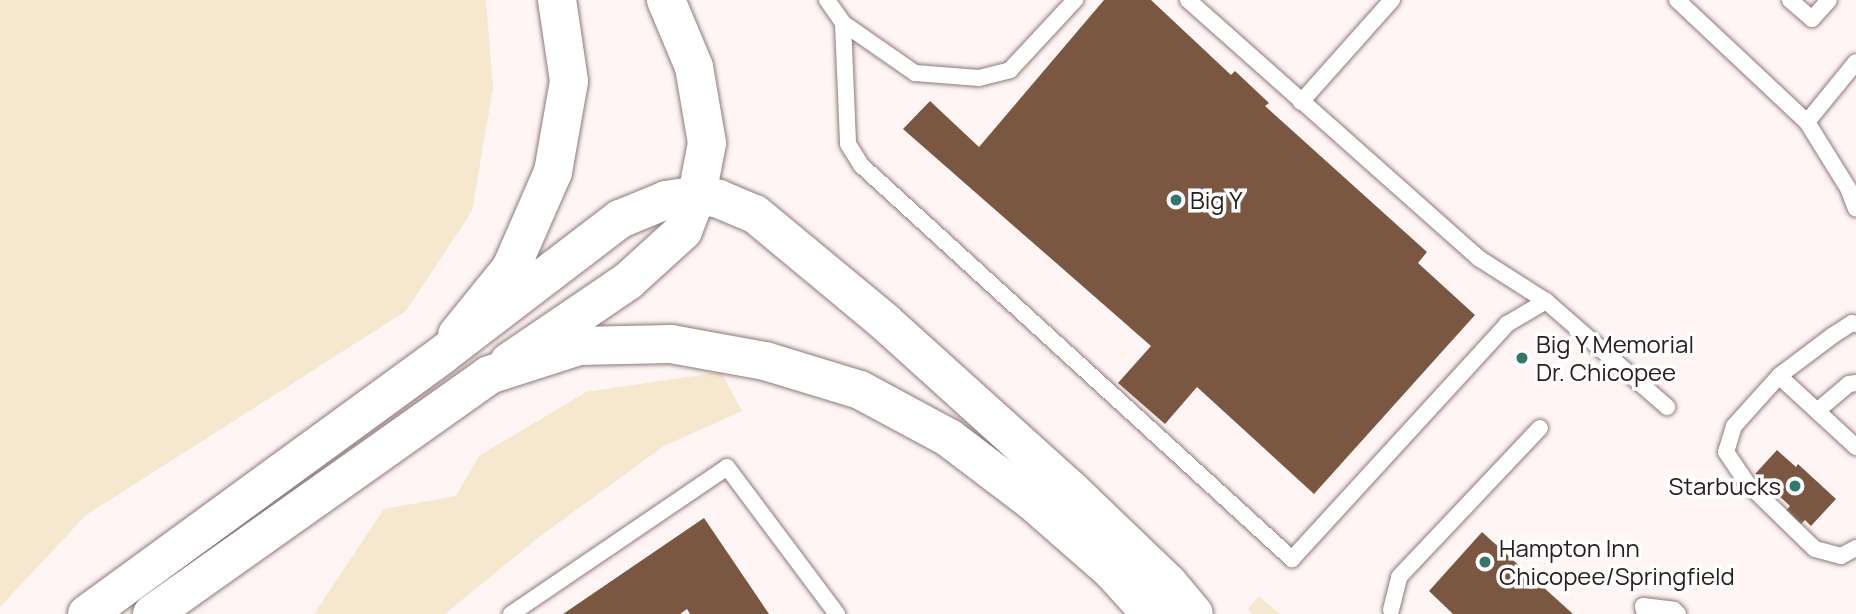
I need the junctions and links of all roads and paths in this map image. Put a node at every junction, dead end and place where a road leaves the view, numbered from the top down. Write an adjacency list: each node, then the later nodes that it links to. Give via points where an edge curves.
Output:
1 (557, 0): 19 (main road, via 569,81 553,172 511,268)
2 (666, 0): 15 (main road, via 694,67 702,105 707,143)
3 (827, 0): 10 (lane)
4 (1075, 0): 10 (lane, via 1010,69 979,78 915,73)
5 (1188, 0): 12 (lane)
6 (1392, 0): 12 (lane)
7 (1790, 0): 8 (lane, via 1812,19)
8 (1829, 0)
9 (1687, 3): 13 (lane)
10 (843, 23): 17 (lane, via 848,144 861,165 1292,559 1507,324)
11 (1856, 62): 13 (lane)
12 (1301, 102): 17 (lane, via 1480,259)
13 (1807, 122): 14 (lane)
14 (1852, 192): 16 (lane)
15 (697, 195): 19 (main road, via 666,200 620,219); 20 (main road, via 683,231 657,258 570,323); 34 (main road, via 755,214 795,244 1070,489)
16 (1856, 209)
17 (1546, 301): 23 (lane)
18 (1856, 324): 21 (lane)
19 (442, 355): 29 (main road)
20 (489, 375): 30 (main road); 33 (main road, via 579,346 671,344 765,361 860,390 949,438 1032,501 1112,571)
21 (1779, 376): 24 (lane); 27 (lane, via 1734,426 1726,452 1746,482 1815,548 1841,556)
22 (1856, 383): 24 (lane)
23 (1667, 407)
24 (1817, 411): 26 (lane)
25 (1540, 428): 28 (lane, via 1399,577)
26 (1856, 447)
27 (1856, 548)
28 (1391, 610)
29 (87, 614)
30 (152, 614)
31 (511, 614): 32 (lane, via 727,467)
32 (837, 614)
33 (1151, 614)
34 (1194, 614)
35 (1644, 614): 36 (lane, via 1643,606)
36 (1678, 614)

